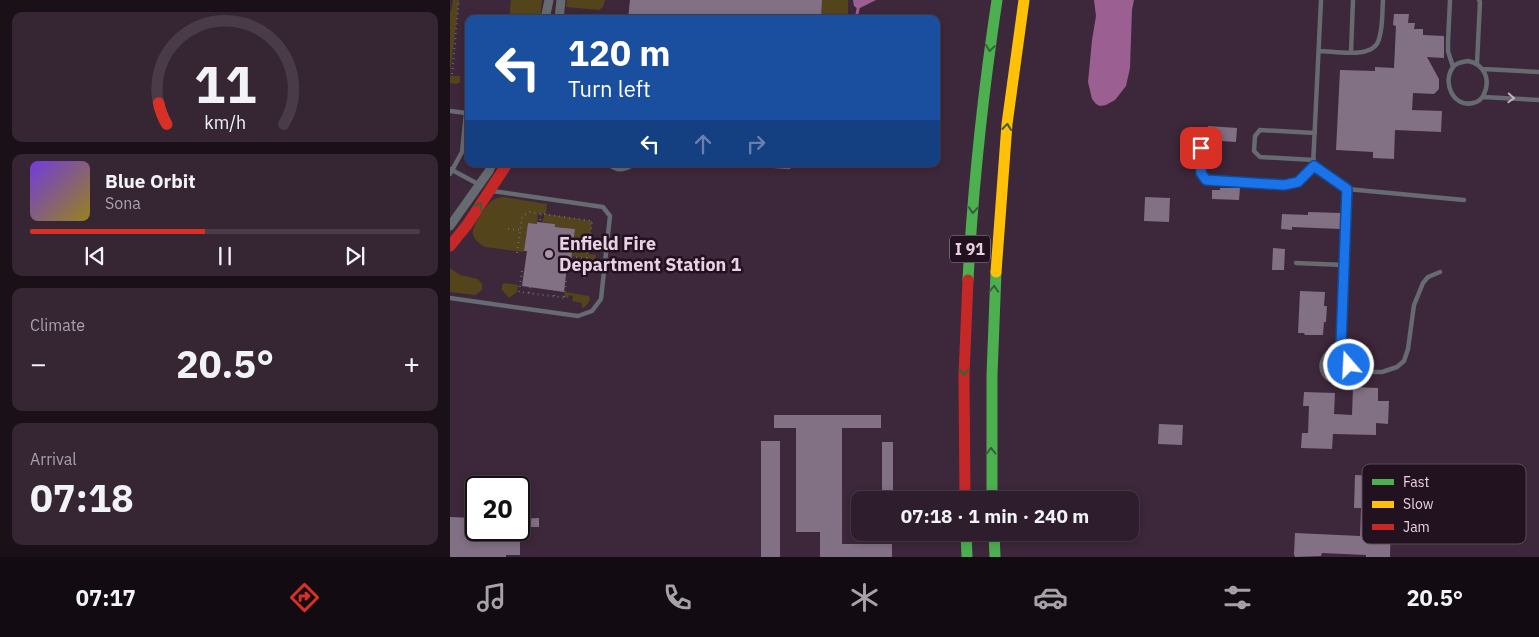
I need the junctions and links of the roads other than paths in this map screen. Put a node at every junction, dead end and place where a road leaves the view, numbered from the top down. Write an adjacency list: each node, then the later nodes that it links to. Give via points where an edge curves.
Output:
1 (548, 0): 10 (street)
2 (561, 0): 11 (street)
3 (997, 0): 43 (main road, I 91, one-way to 43, via 983,102 970,242 964,368)
4 (1024, 0): 44 (main road, I 91, one-way to 4, via 991,375 996,262 1008,121)
5 (1321, 0): 12 (lane)
6 (1353, 0): 13 (lane)
7 (1383, 0): 13 (lane, via 1379,40 1375,48 1364,53)
8 (1450, 0): 15 (lane, via 1448,51)
9 (1479, 0): 14 (lane)
10 (546, 15)
11 (559, 15)
12 (1319, 51): 13 (lane); 23 (lane)
13 (1351, 52)
14 (1477, 63): 15 (lane, via 1459,62); 16 (lane)
15 (1453, 67): 18 (lane, via 1449,84 1457,101 1467,104)
16 (1483, 70): 17 (lane); 18 (lane, via 1486,89)
17 (1539, 72)
18 (1483, 97): 19 (lane, one-way to 19)
19 (1539, 100)
20 (450, 111): 21 (lane)
21 (465, 113)
22 (465, 123): 31 (lane, via 462,152)
23 (1315, 133): 25 (lane); 25 (lane, via 1260,130 1254,143 1254,151 1260,157)
24 (1201, 148): 26 (lane, via 1201,173 1206,180 1284,185 1298,182)
25 (1314, 160): 26 (lane)
26 (1314, 166): 33 (lane)
27 (491, 167): 32 (street)
28 (504, 167): 32 (main road)
29 (612, 167): 30 (lane, via 622,170)
30 (628, 167)
31 (451, 171): 32 (lane)
32 (485, 187): 35 (street); 36 (main road, one-way to 32, via 467,225); 40 (lane, via 606,209 610,216 601,299 592,311 578,316)
33 (1347, 189): 34 (lane); 38 (lane)
34 (1464, 200)
35 (450, 226)
36 (450, 246)
37 (1296, 263): 38 (lane)
38 (1344, 265): 41 (lane)
39 (1440, 272): 42 (lane, via 1422,283 1414,304 1404,360 1397,367 1382,372)
40 (450, 298)
41 (1341, 344): 42 (lane); 42 (lane, via 1326,356 1322,373 1327,380 1341,382)
42 (1349, 372)
43 (965, 491)
44 (992, 491)
45 (967, 541): 47 (main road)
46 (994, 541): 48 (main road)
47 (968, 557)
48 (995, 557)

